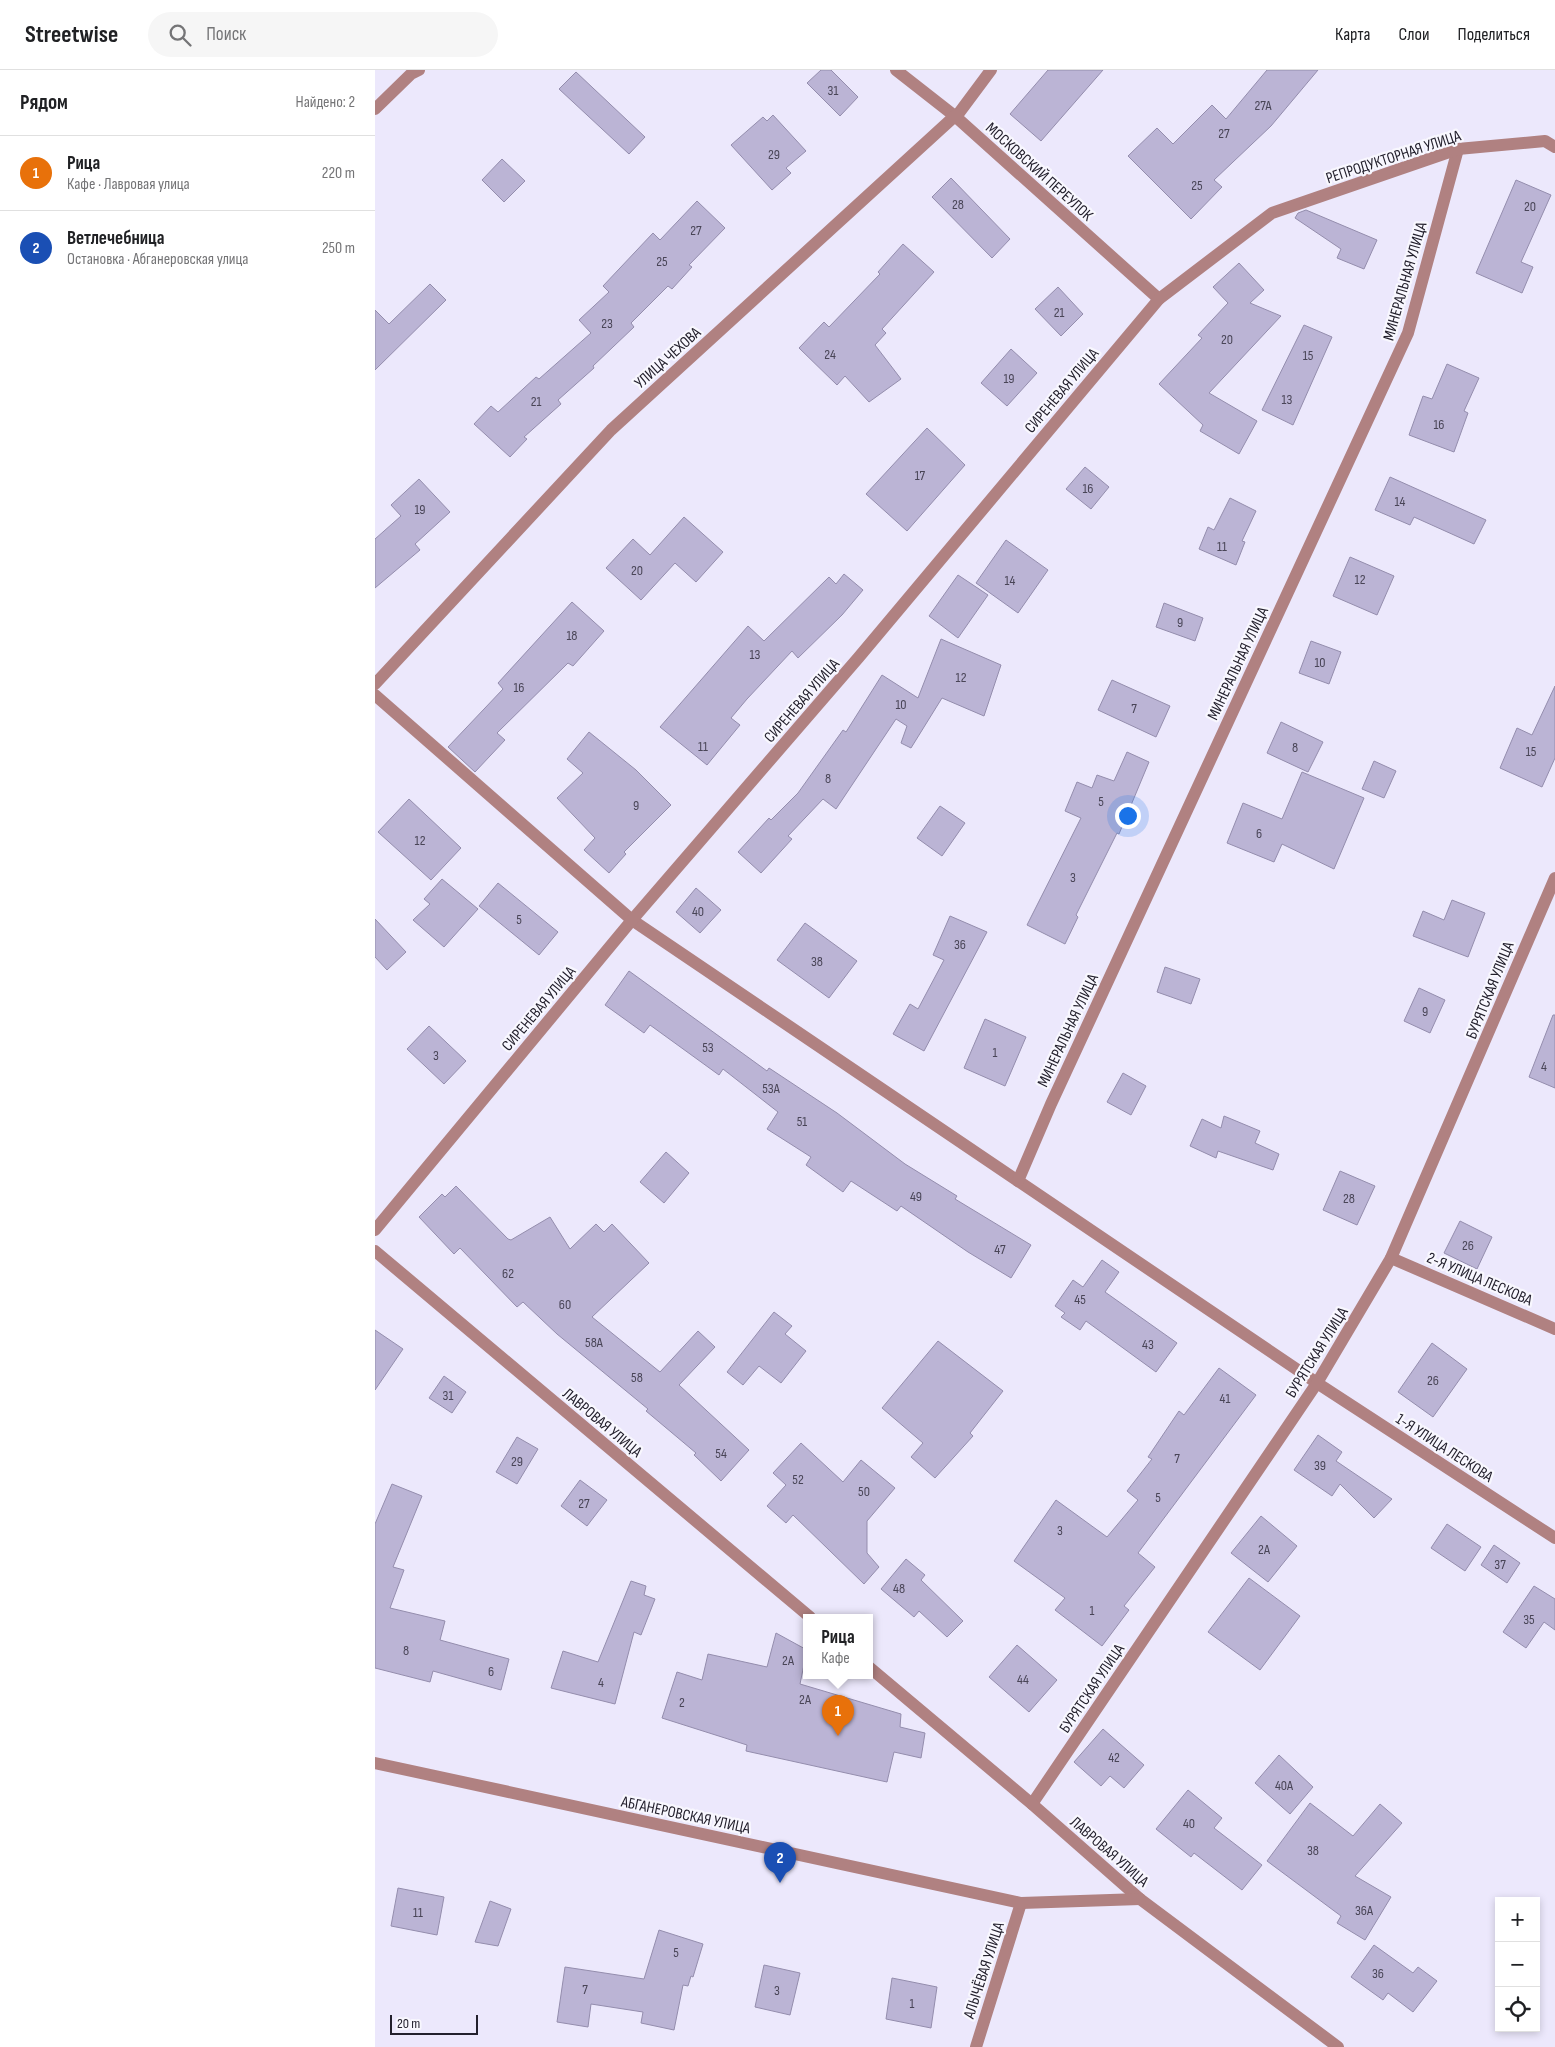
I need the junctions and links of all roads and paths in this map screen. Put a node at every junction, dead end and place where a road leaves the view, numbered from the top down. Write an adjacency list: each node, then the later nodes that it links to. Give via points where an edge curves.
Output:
1 (419, 70): 4 (street)
2 (896, 70): 5 (street, МОСКОВСКИЙ ПЕРЕУЛОК)
3 (991, 70): 5 (street, УЛИЦА ЧЕХОВА)
4 (375, 109)
5 (956, 116): 9 (street, МОСКОВСКИЙ ПЕРЕУЛОК); 10 (street, УЛИЦА ЧЕХОВА, via 611,430)
6 (1555, 147): 7 (street, РЕПРОДУКТОРНАЯ УЛИЦА, via 1545,141)
7 (1458, 149): 8 (street, РЕПРОДУКТОРНАЯ УЛИЦА); 14 (street, МИНЕРАЛЬНАЯ УЛИЦА, via 1409,333)
8 (1272, 213): 9 (street, СИРЕНЕВАЯ УЛИЦА)
9 (1159, 299): 13 (street, СИРЕНЕВАЯ УЛИЦА, via 859,657)
10 (375, 684)
11 (375, 695): 13 (street, 1-Я УЛИЦА ЛЕСКОВА)
12 (1555, 878): 17 (street, БУРЯТСКАЯ УЛИЦА)
13 (632, 920): 14 (street, 1-Я УЛИЦА ЛЕСКОВА); 15 (street, СИРЕНЕВАЯ УЛИЦА)
14 (1018, 1180): 19 (street, 1-Я УЛИЦА ЛЕСКОВА)
15 (375, 1230)
16 (375, 1251): 21 (street, ЛАВРОВАЯ УЛИЦА)
17 (1391, 1258): 18 (street, 2-Я УЛИЦА ЛЕСКОВА); 19 (street, БУРЯТСКАЯ УЛИЦА)
18 (1555, 1329)
19 (1317, 1384): 20 (street, 1-Я УЛИЦА ЛЕСКОВА); 24 (street, БУРЯТСКАЯ УЛИЦА)
20 (1555, 1538)
21 (806, 1614)
22 (873, 1670): 24 (street, ЛАВРОВАЯ УЛИЦА)
23 (375, 1763): 26 (street, АБГАНЕРОВСКАЯ УЛИЦА)
24 (1032, 1804): 25 (street, ЛАВРОВАЯ УЛИЦА)
25 (1140, 1899): 26 (street, АБГАНЕРОВСКАЯ УЛИЦА); 28 (street, ЛАВРОВАЯ УЛИЦА)
26 (1021, 1903): 27 (street, АЛЫЧЁВАЯ УЛИЦА)
27 (976, 2047)
28 (1338, 2047)

